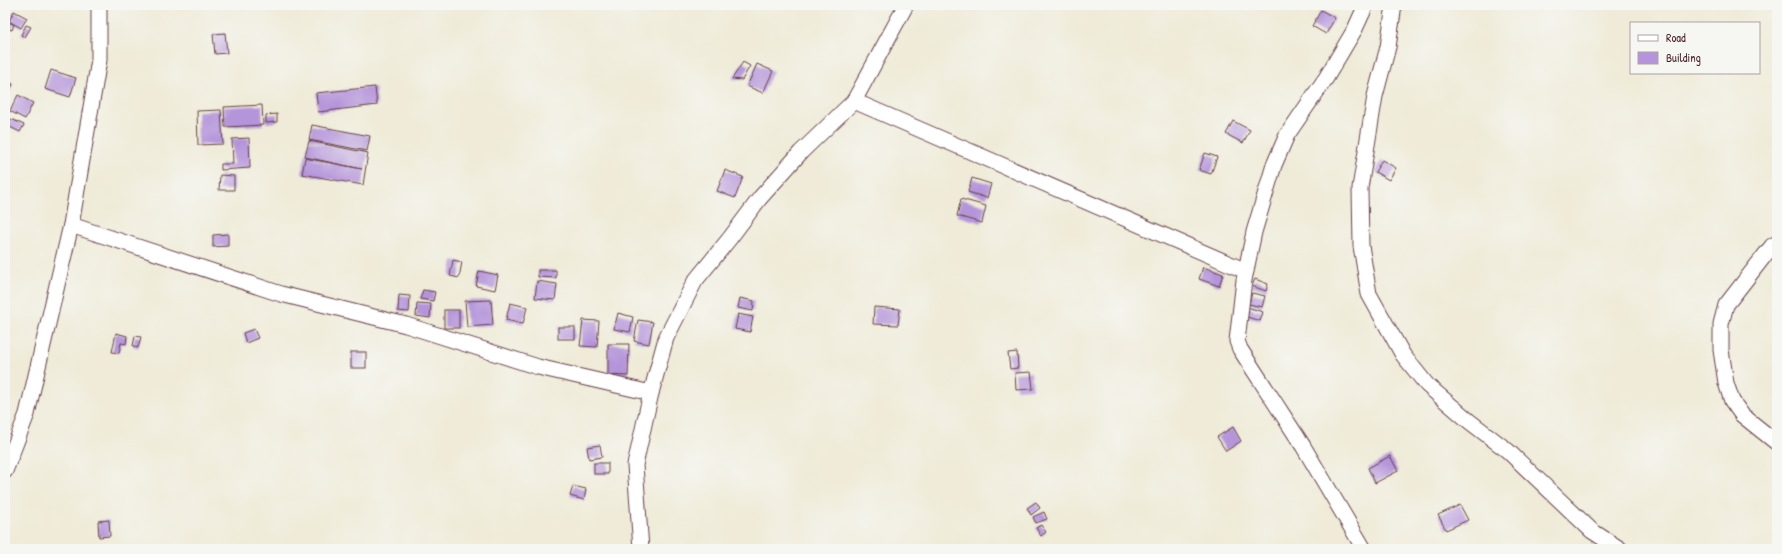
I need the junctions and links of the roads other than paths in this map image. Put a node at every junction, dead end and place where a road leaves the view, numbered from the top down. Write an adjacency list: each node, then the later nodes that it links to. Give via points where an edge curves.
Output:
1 (99, 5): 6 (street, via 99,60)
2 (906, 5): 5 (street)
3 (1366, 5): 8 (street, via 1326,78 1287,135 1269,180)
4 (1394, 5): 14 (street, via 1388,46 1375,96 1360,188 1361,246 1369,294 1403,355 1427,385 1508,451 1592,531)
5 (854, 101): 8 (street); 9 (street, via 796,157 695,280 666,338)
6 (71, 225): 9 (street, via 281,294 406,325 538,367); 11 (street, via 27,414)
7 (1777, 243): 10 (street, via 1726,305 1721,324 1721,350 1726,383 1732,401 1742,415)
8 (1246, 270): 13 (street, via 1237,331 1240,349 1303,446)
9 (651, 393): 12 (street, via 635,464)
10 (1777, 443)
11 (5, 471)
12 (641, 549)
13 (1364, 549)
14 (1620, 549)

